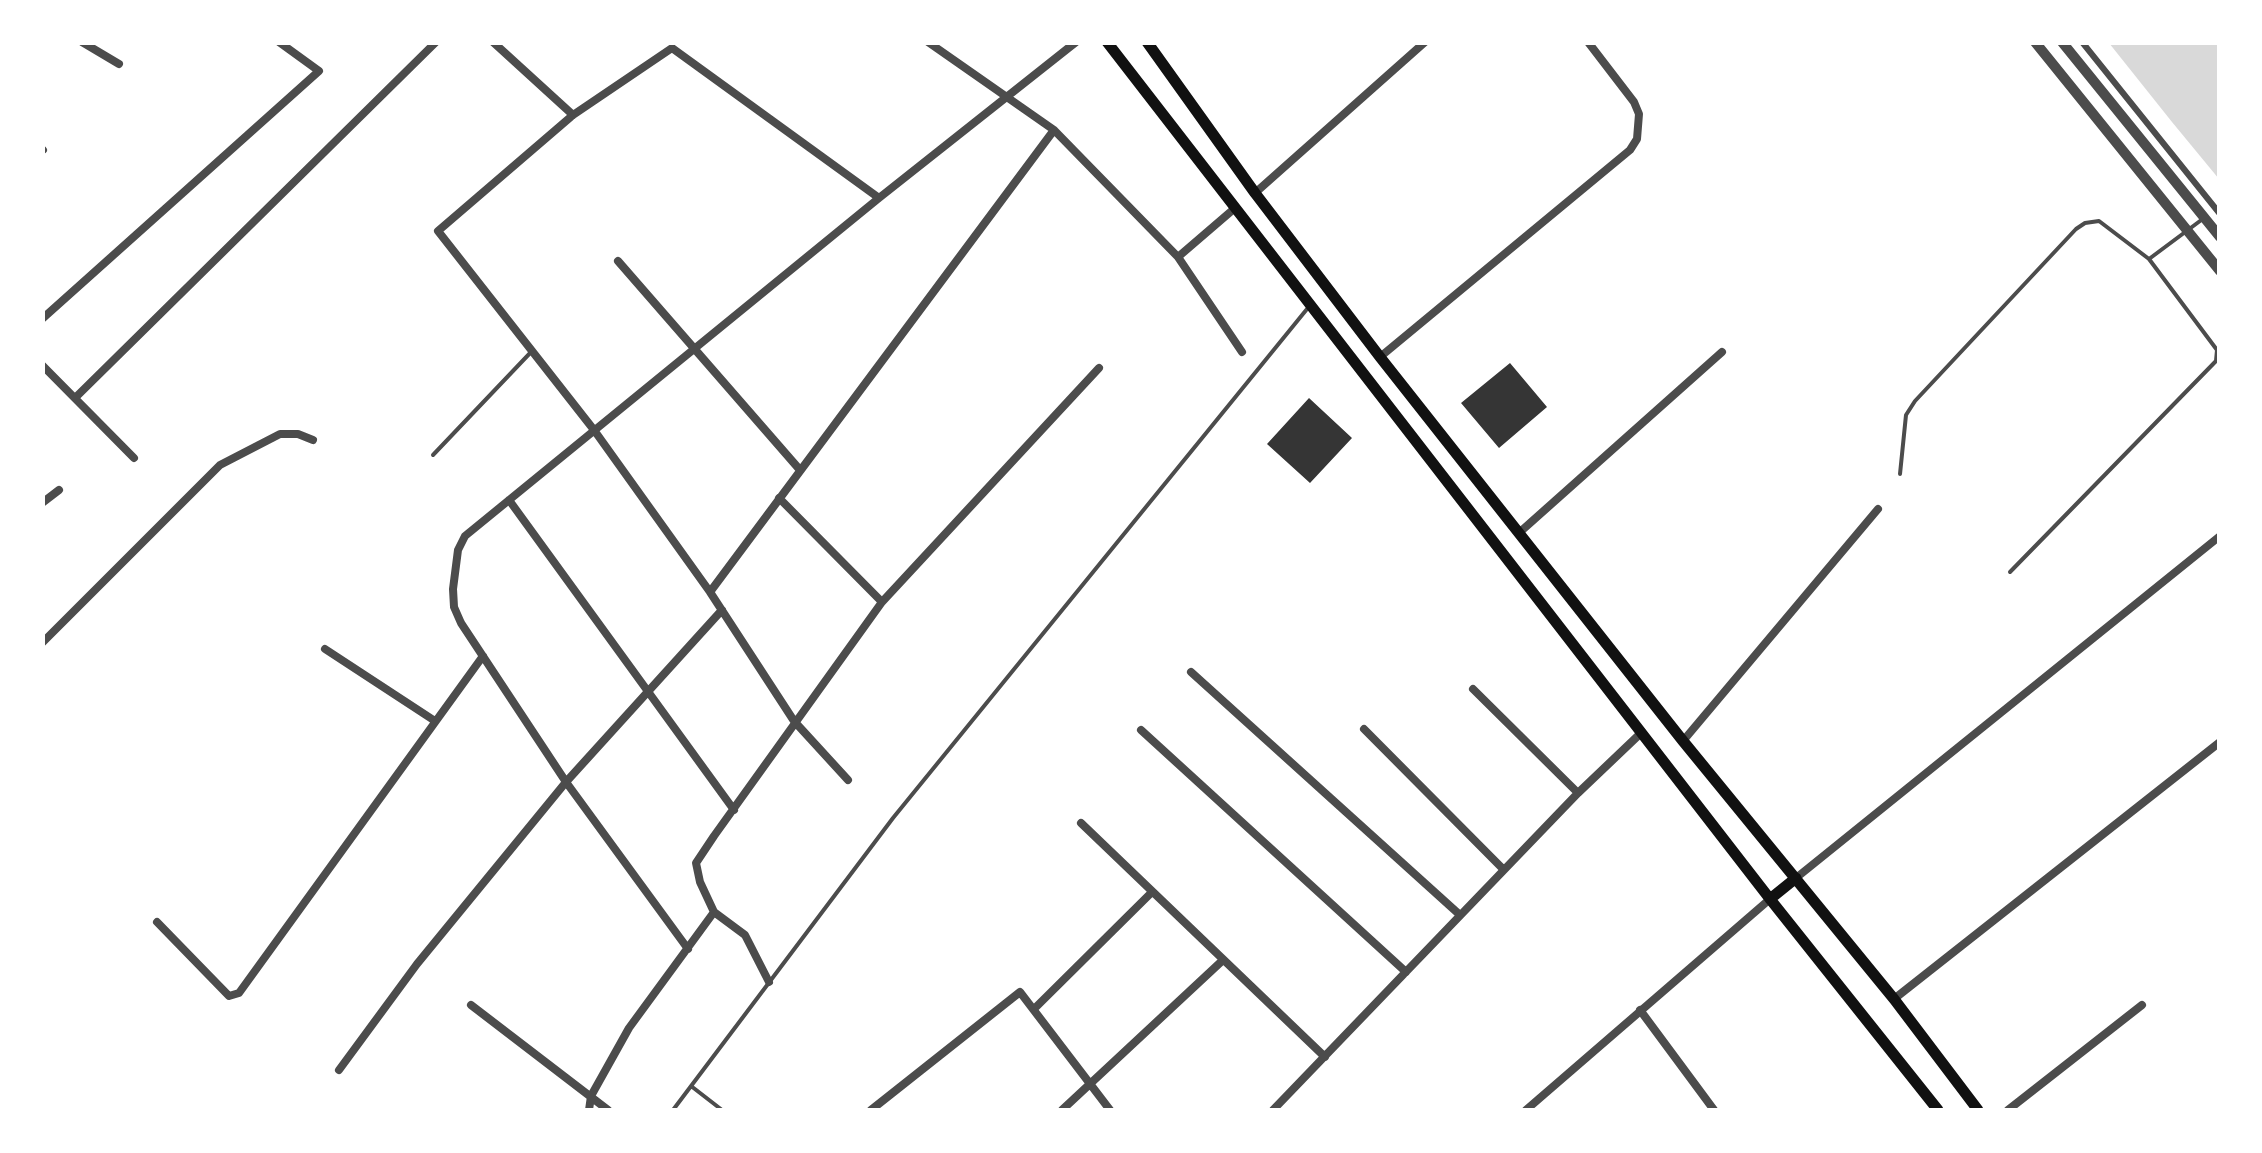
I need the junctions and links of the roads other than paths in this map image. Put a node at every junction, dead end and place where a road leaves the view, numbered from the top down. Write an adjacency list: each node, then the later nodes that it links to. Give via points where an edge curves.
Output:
1 (82, 42): 14 (street)
2 (279, 42): 30 (street, via 319,71)
3 (436, 42): 38 (street)
4 (493, 42): 16 (street)
5 (928, 42): 15 (street)
6 (1076, 42): 15 (street)
7 (1108, 42): 20 (main road)
8 (1147, 42): 18 (main road)
9 (1425, 42): 18 (street)
10 (1588, 42): 35 (street, via 1634,102 1637,140)
11 (2035, 42): 23 (street)
12 (2062, 42): 22 (street)
13 (2082, 42): 21 (street)
14 (118, 64)
15 (1007, 96): 17 (street); 19 (street)
16 (573, 116): 19 (street, via 672,48); 32 (street, via 438,231)
17 (1054, 130): 25 (street); 43 (street)
18 (1255, 193): 35 (main road)
19 (879, 198): 31 (street)
20 (1234, 208): 25 (street); 29 (main road)
21 (2220, 214)
22 (2204, 218): 23 (lane); 24 (street)
23 (2186, 230): 26 (lane); 28 (street)
24 (2220, 237)
25 (1178, 257): 33 (street)
26 (2149, 259): 44 (lane, via 2099,221 2076,230 1915,401 1906,415); 52 (lane, via 2217,350 2216,361)
27 (618, 261): 31 (street)
28 (2220, 271)
29 (1310, 305): 66 (main road); 84 (lane, via 893,818)
30 (42, 320)
31 (694, 349): 39 (street); 43 (street)
32 (532, 351): 39 (street); 41 (lane)
33 (1242, 352)
34 (1722, 352): 50 (street)
35 (1380, 357): 50 (main road)
36 (42, 365): 38 (street)
37 (1100, 368): 54 (street)
38 (75, 398): 42 (street)
39 (594, 430): 47 (street); 53 (street)
40 (313, 440): 56 (street, via 280,434 220,465)
41 (433, 456)
42 (134, 458)
43 (800, 470): 46 (street)
44 (1900, 474)
45 (59, 490): 48 (street)
46 (779, 498): 53 (street); 54 (street)
47 (509, 500): 58 (street, via 465,536 455,565 454,606); 60 (street)
48 (42, 503)
49 (1878, 509): 67 (street)
50 (1520, 532): 67 (main road)
51 (2220, 536): 75 (street)
52 (2010, 572)
53 (710, 592): 55 (street)
54 (882, 602): 63 (street)
55 (722, 610): 60 (street); 63 (street)
56 (42, 643)
57 (326, 649): 62 (street)
58 (483, 656): 62 (street); 70 (street)
59 (1191, 672): 79 (street)
60 (649, 690): 70 (street); 72 (street)
61 (1472, 690): 71 (street)
62 (435, 721): 80 (street, via 239,994 230,996)
63 (794, 721): 69 (street); 72 (street)
64 (1364, 729): 74 (street)
65 (1142, 730): 83 (street)
66 (1642, 732): 71 (street); 77 (main road)
67 (1683, 741): 75 (main road)
68 (2220, 742): 85 (street)
69 (848, 780)
70 (566, 782): 81 (street); 91 (street)
71 (1578, 793): 74 (street)
72 (734, 810): 78 (street, via 696,864)
73 (1081, 823): 76 (street)
74 (1504, 870): 79 (street)
75 (1796, 878): 77 (main road); 85 (main road)
76 (1152, 892): 82 (street); 88 (street)
77 (1770, 899): 89 (street); 105 (main road)
78 (714, 912): 81 (street); 84 (street, via 745,935)
79 (1460, 915): 83 (street)
80 (158, 922)
81 (688, 949): 94 (street, via 628,1028)
82 (1223, 960): 90 (street); 92 (street)
83 (1406, 972): 90 (street)
84 (769, 982): 93 (lane)
85 (1894, 999): 106 (main road)
86 (471, 1005): 94 (street)
87 (2142, 1006): 107 (street)
88 (1034, 1009): 92 (street); 95 (street, via 1020,992)
89 (1640, 1010): 103 (street); 104 (street)
90 (1324, 1056): 102 (street)
91 (339, 1070)
92 (1090, 1084): 100 (street); 101 (street)
93 (691, 1086): 98 (lane); 99 (lane)
94 (591, 1096): 96 (street); 97 (street)
95 (877, 1109)
96 (589, 1110)
97 (608, 1110)
98 (673, 1110)
99 (722, 1110)
100 (1062, 1110)
101 (1110, 1110)
102 (1273, 1110)
103 (1526, 1110)
104 (1714, 1110)
105 (1938, 1110)
106 (1978, 1110)
107 (2008, 1110)

